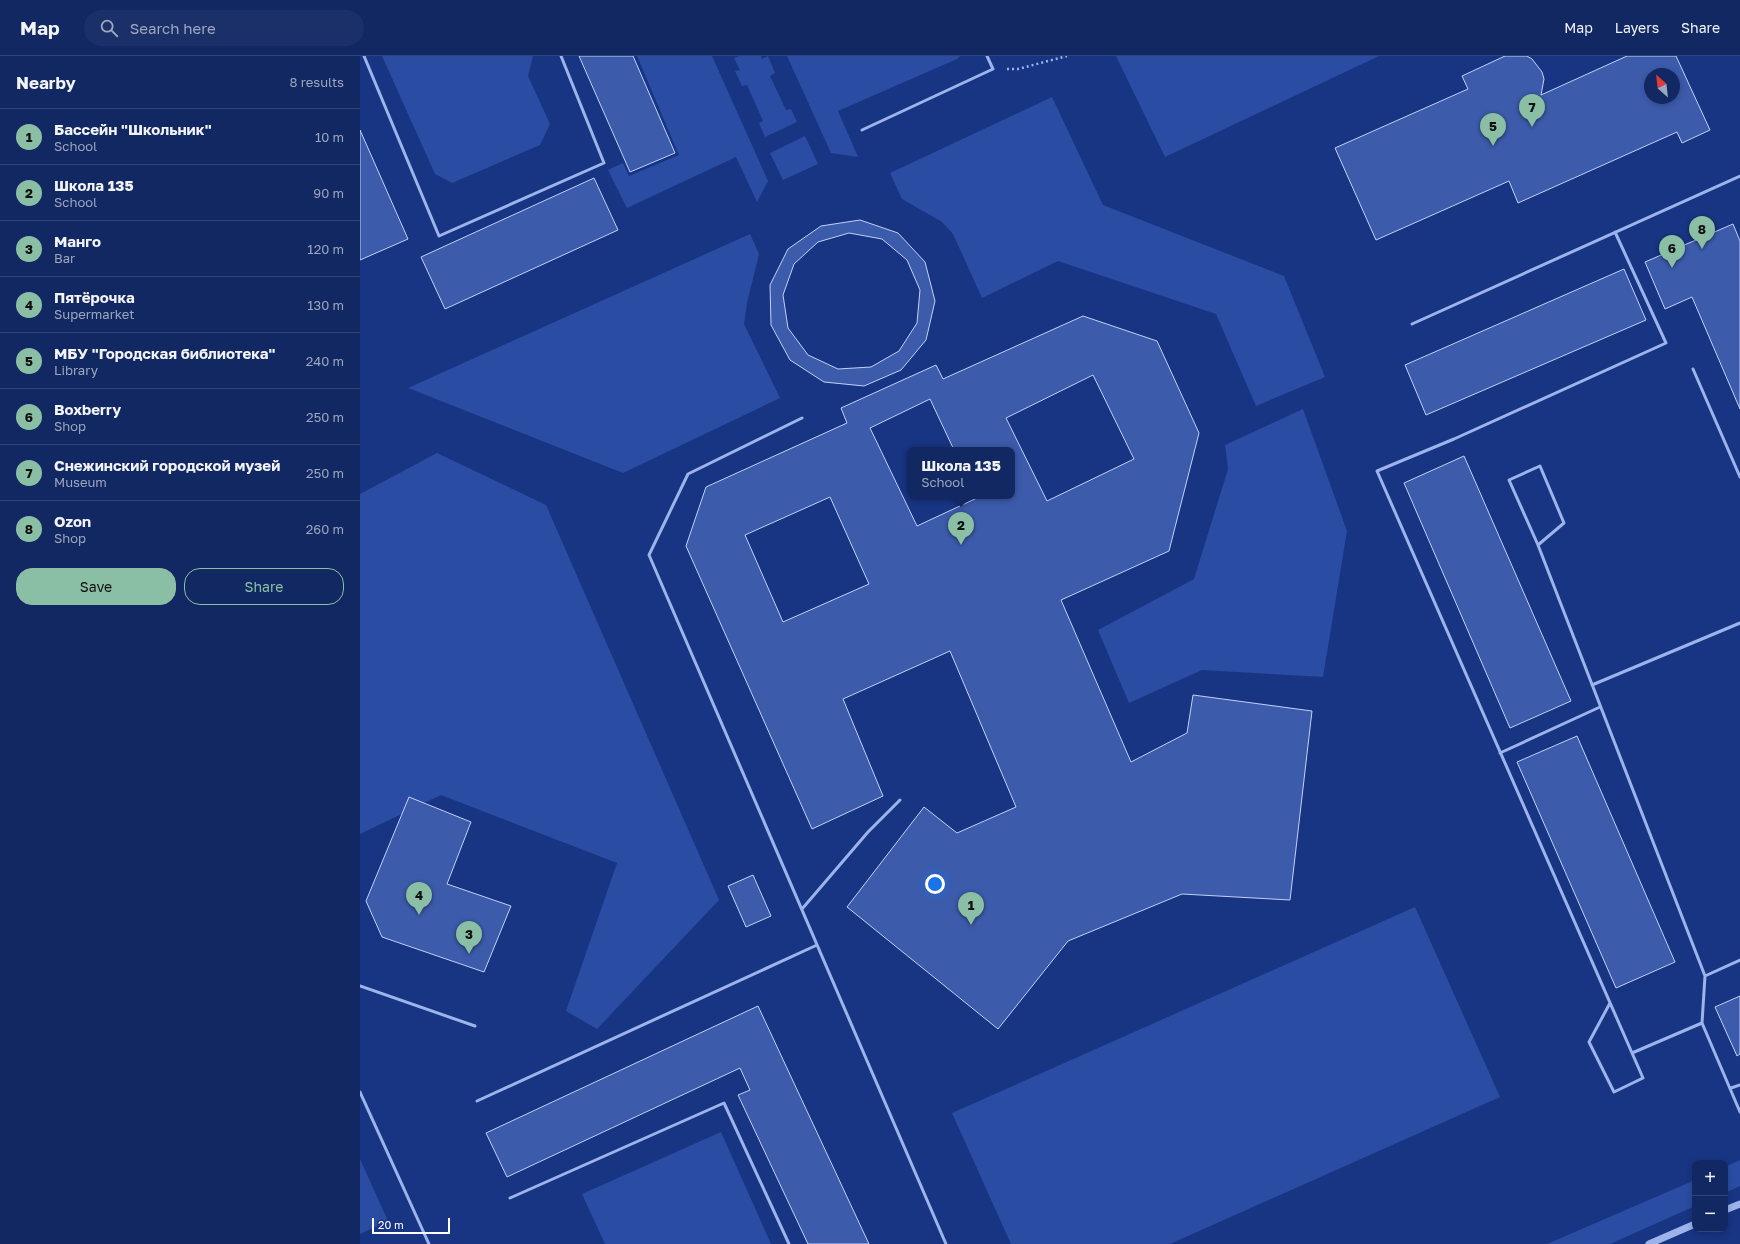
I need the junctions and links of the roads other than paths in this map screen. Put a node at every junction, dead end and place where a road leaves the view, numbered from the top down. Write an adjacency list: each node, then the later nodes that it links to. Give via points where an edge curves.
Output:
1 (364, 56): 2 (lane, via 439,236 604,163)
2 (561, 56)
3 (987, 56): 4 (lane, via 993,69)
4 (862, 130)
5 (1740, 176): 6 (lane)
6 (1615, 232): 7 (lane); 15 (lane, via 1666,343 1377,471)
7 (1412, 324)
8 (1693, 369): 10 (lane)
9 (802, 418): 17 (lane, via 688,474 649,555)
10 (1740, 477)
11 (1538, 545): 11 (lane, via 1509,480 1540,466 1564,523); 13 (lane)
12 (1740, 623): 13 (lane)
13 (1592, 685): 14 (lane)
14 (1600, 707): 15 (lane); 20 (lane)
15 (1500, 753): 22 (lane)
16 (900, 800): 17 (lane, via 868,832)
17 (802, 909): 18 (lane)
18 (817, 945): 30 (lane); 38 (lane)
19 (1740, 960): 20 (lane)
20 (1705, 976): 23 (lane)
21 (360, 986): 24 (lane)
22 (1610, 1003): 25 (lane); 25 (lane, via 1589,1042 1614,1092 1643,1078)
23 (1702, 1023): 25 (lane); 27 (lane)
24 (475, 1026)
25 (1632, 1053)
26 (1740, 1085): 27 (lane)
27 (1730, 1088): 31 (lane)
28 (360, 1092): 29 (lane)
29 (362, 1099): 36 (lane)
30 (477, 1102)
31 (1740, 1112)
32 (510, 1198): 37 (lane, via 724,1103)
33 (1740, 1204): 34 (street)
34 (1728, 1209)
35 (1692, 1225): 39 (street)
36 (429, 1244)
37 (790, 1244)
38 (946, 1244)
39 (1649, 1244)

